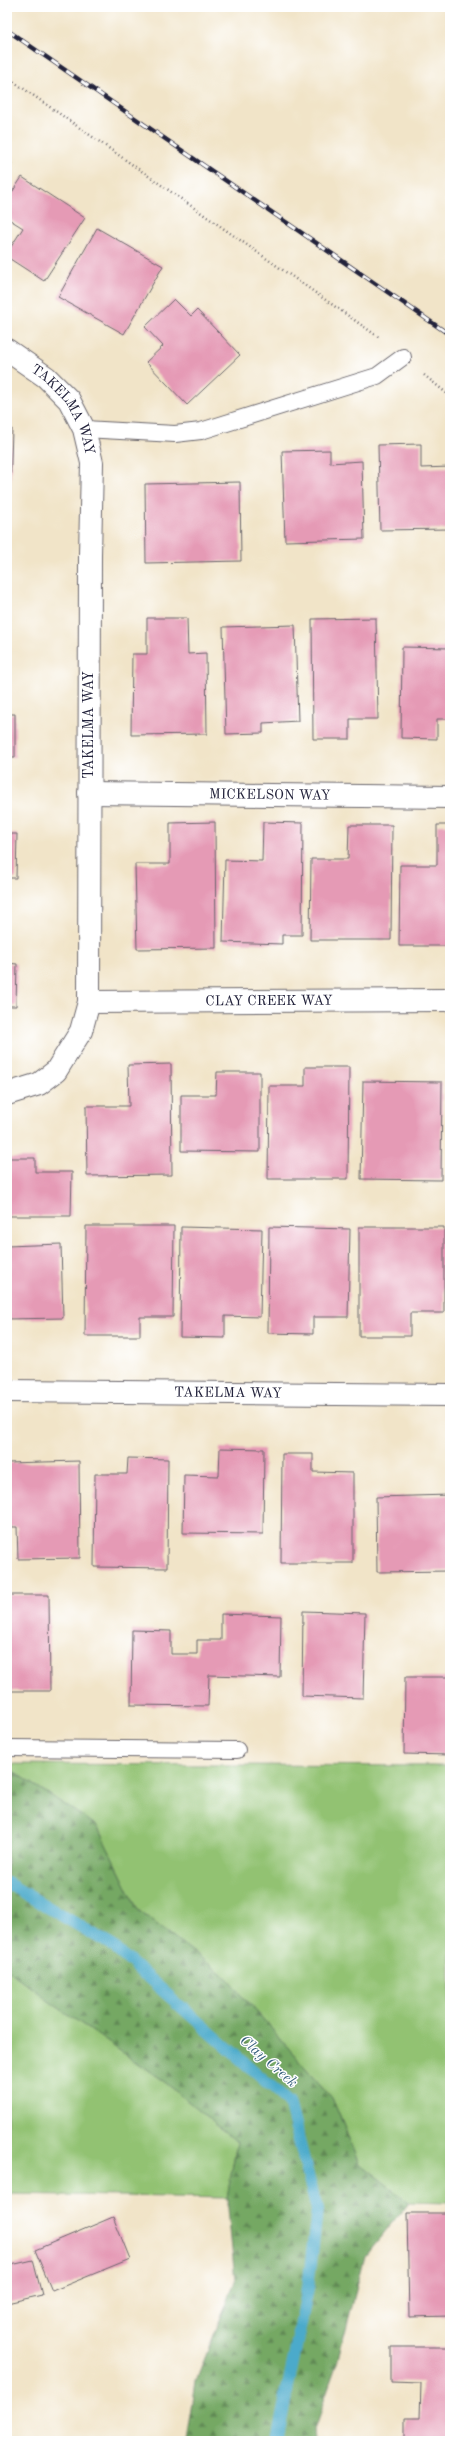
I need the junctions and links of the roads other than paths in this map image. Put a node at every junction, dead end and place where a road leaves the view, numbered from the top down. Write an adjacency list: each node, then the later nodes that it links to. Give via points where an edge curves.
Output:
1 (7, 350): 3 (street, TAKELMA WAY, via 46,377 69,400)
2 (403, 357): 3 (lane, via 377,376 200,431 175,434)
3 (84, 429): 4 (street, TAKELMA WAY, via 92,462)
4 (89, 793): 5 (street, MICKELSON WAY); 7 (street, TAKELMA WAY)
5 (450, 797)
6 (450, 1000): 7 (street, CLAY CREEK WAY)
7 (89, 1002): 8 (street, TAKELMA WAY, via 81,1031 56,1071 40,1084)
8 (7, 1094)
9 (7, 1390): 10 (street, TAKELMA WAY)
10 (450, 1395)
11 (7, 1748): 12 (lane)
12 (237, 1750)

